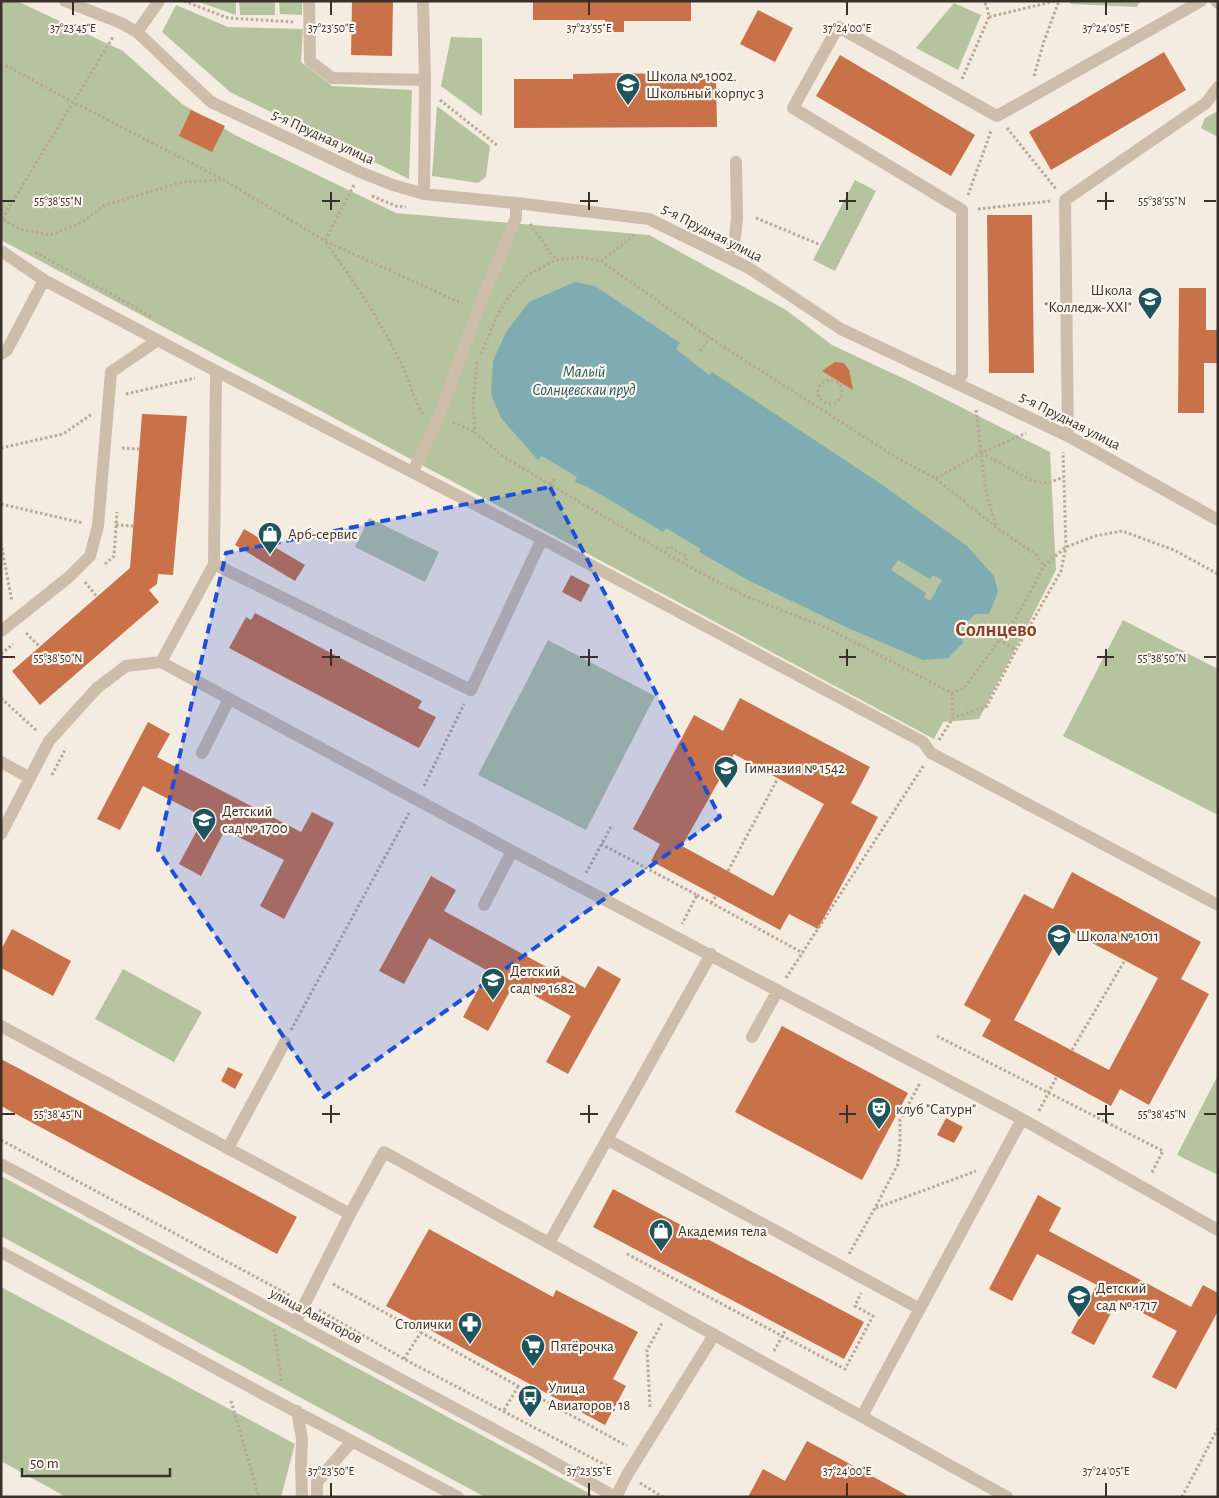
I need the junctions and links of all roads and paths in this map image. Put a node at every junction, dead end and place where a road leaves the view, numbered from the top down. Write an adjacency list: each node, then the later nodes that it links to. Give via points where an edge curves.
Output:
1 (159, 1): 12 (street)
2 (184, 1): 11 (path, via 228,18)
3 (309, 1): 11 (street)
4 (423, 1): 15 (street)
5 (983, 1): 10 (path)
6 (1055, 1): 10 (path)
7 (1059, 1): 18 (path, via 1033,78)
8 (1201, 1): 18 (street)
9 (71, 2): 12 (street, 5-я Прудная улица)
10 (989, 18): 17 (path, via 966,73)
11 (310, 22): 15 (street, via 310,61 332,78)
12 (137, 32): 23 (street, 5-я Прудная улица, via 211,102)
13 (111, 40): 19 (path)
14 (1, 62): 19 (path)
15 (424, 80): 21 (path, via 434,96); 25 (street)
16 (1218, 87): 26 (street, via 1206,103)
17 (954, 92): 20 (street); 28 (street, via 838,27 793,108)
18 (1032, 96): 20 (street)
19 (73, 102): 24 (path); 29 (path)
20 (997, 116): 26 (path); 28 (path)
21 (498, 146)
22 (736, 162): 37 (street, via 737,218 735,238)
23 (360, 172): 25 (street, 5-я Прудная улица, via 393,186); 33 (path)
24 (224, 180): 29 (path, via 183,182 105,205 80,224 49,236 20,229); 33 (path)
25 (424, 194): 27 (street, 5-я Прудная улица)
26 (1065, 200): 28 (path); 58 (street)
27 (516, 203): 31 (street, 5-я Прудная улица); 55 (street, via 516,218)
28 (962, 210): 49 (street, via 962,375)
29 (1, 218)
30 (756, 218): 34 (path)
31 (649, 219): 37 (street, 5-я Прудная улица); 39 (path, via 647,226)
32 (530, 223): 38 (path)
33 (326, 241): 41 (path); 55 (path, via 364,296 398,357 417,406 425,417)
34 (821, 245)
35 (27, 248): 42 (path)
36 (1, 251): 40 (street)
37 (727, 257): 49 (street, 5-я Прудная улица, via 841,329)
38 (556, 260): 39 (path, via 579,257); 56 (path, via 529,274 509,296 497,316 477,362 472,402)
39 (601, 261): 43 (path)
40 (44, 280): 44 (street); 46 (street, via 7,350)
41 (471, 308)
42 (158, 320)
43 (710, 338): 45 (path); 54 (path)
44 (158, 340): 47 (street); 51 (street, via 111,372)
45 (700, 352)
46 (1, 354)
47 (216, 371): 63 (street); 78 (street)
48 (198, 377): 50 (path, via 126,394)
49 (956, 383): 58 (street, 5-я Прудная улица)
50 (126, 386)
51 (109, 402): 59 (path, via 63,434); 71 (street)
52 (822, 403): 52 (path, via 838,402 842,394 838,383 831,380 822,382 817,396); 54 (path)
53 (976, 407): 62 (path)
54 (819, 408): 65 (path, via 897,458)
55 (434, 412): 56 (path); 63 (street)
56 (475, 432): 67 (path, via 502,456)
57 (1028, 432): 62 (path)
58 (1066, 435): 64 (path); 69 (street, 5-я Прудная улица)
59 (1, 448)
60 (122, 448): 61 (path)
61 (139, 449)
62 (981, 453): 64 (path, via 1033,481 1048,483); 65 (path); 73 (path, via 986,492)
63 (413, 471): 74 (street)
64 (1064, 477): 76 (path)
65 (935, 478): 73 (path)
66 (554, 479): 67 (path)
67 (550, 485): 77 (path)
68 (1, 504): 71 (path)
69 (1218, 520)
70 (116, 525): 72 (path)
71 (98, 526): 84 (street, via 90,556)
72 (133, 526)
73 (996, 527): 80 (path, via 1035,554)
74 (542, 539): 92 (street); 99 (street, via 923,742)
75 (1, 543): 84 (path)
76 (1066, 547): 80 (path); 81 (path, via 1095,536 1122,531 1174,550); 90 (path, via 1061,571)
77 (664, 553): 79 (path); 79 (path, via 669,546 687,557)
78 (214, 564): 91 (street); 92 (street)
79 (684, 564): 93 (path, via 745,596 825,627)
80 (1044, 566): 88 (path, via 1016,618)
81 (1218, 574)
82 (84, 582): 83 (path)
83 (97, 597)
84 (16, 619): 85 (street)
85 (1, 631)
86 (986, 632): 88 (path)
87 (26, 633): 89 (path)
88 (999, 641): 90 (path); 93 (path, via 964,688)
89 (40, 647)
90 (1016, 650): 96 (path, via 988,706)
91 (160, 662): 95 (street); 97 (street, via 126,666 97,688)
92 (471, 690): 103 (path)
93 (952, 693): 96 (path)
94 (1, 698): 97 (path)
95 (229, 699): 98 (street); 103 (street)
96 (953, 718): 99 (path)
97 (49, 741): 101 (street)
98 (202, 753)
99 (931, 753): 114 (street); 116 (path)
100 (1, 762): 101 (street)
101 (30, 778): 105 (street)
102 (778, 778): 108 (path)
103 (417, 799): 107 (street); 123 (path)
104 (611, 827): 106 (path)
105 (1, 834)
106 (601, 844): 109 (path); 110 (path)
107 (512, 850): 109 (street); 113 (street)
108 (728, 871)
109 (579, 885): 115 (street)
110 (697, 895): 112 (path); 115 (path)
111 (716, 896): 112 (path)
112 (711, 903): 116 (path)
113 (484, 905)
114 (1218, 905)
115 (675, 936): 117 (street)
116 (803, 953): 119 (path)
117 (711, 954): 119 (street); 130 (street)
118 (1125, 960): 124 (path)
119 (778, 990): 122 (street); 128 (street)
120 (1, 1026): 131 (street)
121 (937, 1036): 127 (path)
122 (752, 1037)
123 (285, 1042): 131 (street)
124 (1072, 1050)
125 (1057, 1076): 127 (path)
126 (922, 1078): 135 (path, via 900,1120 898,1164)
127 (1050, 1093): 128 (path); 134 (path, via 1163,1151)
128 (1027, 1122): 132 (street); 137 (street)
129 (1, 1140): 144 (path)
130 (608, 1140): 138 (street); 141 (street)
131 (228, 1148): 136 (street)
132 (999, 1162): 135 (path); 146 (street)
133 (1, 1164): 147 (street, улица Авиаторов)
134 (1149, 1177)
135 (875, 1208): 141 (path)
136 (350, 1214): 138 (street, via 384,1152); 144 (street)
137 (1218, 1230)
138 (549, 1243): 145 (street)
139 (1, 1252): 157 (street)
140 (627, 1254): 142 (path, via 846,1369 873,1316 854,1306)
141 (842, 1267): 142 (street)
142 (868, 1281): 146 (street)
143 (332, 1284): 149 (path)
144 (304, 1303): 147 (street); 151 (path)
145 (670, 1310): 150 (street); 155 (path, via 647,1350)
146 (920, 1310): 158 (street)
147 (295, 1323): 169 (street, улица Авиаторов)
148 (274, 1329): 152 (path)
149 (421, 1332): 151 (path); 153 (path)
150 (714, 1335): 158 (street); 164 (street)
151 (404, 1359): 156 (path)
152 (282, 1384)
153 (519, 1385): 156 (path); 161 (path)
154 (231, 1400): 165 (path)
155 (650, 1408)
156 (504, 1410): 163 (path)
157 (297, 1411): 160 (street); 166 (street, via 302,1439)
158 (862, 1416): 171 (street)
159 (1218, 1428): 172 (path)
160 (352, 1441): 167 (street, via 317,1482); 168 (street)
161 (634, 1449)
162 (614, 1464): 163 (path)
163 (607, 1466): 164 (path)
164 (627, 1475): 169 (street); 170 (path)
165 (259, 1497)
166 (302, 1497)
167 (317, 1497)
168 (458, 1497)
169 (616, 1497)
170 (663, 1497)
171 (1007, 1497)
172 (1182, 1497)

